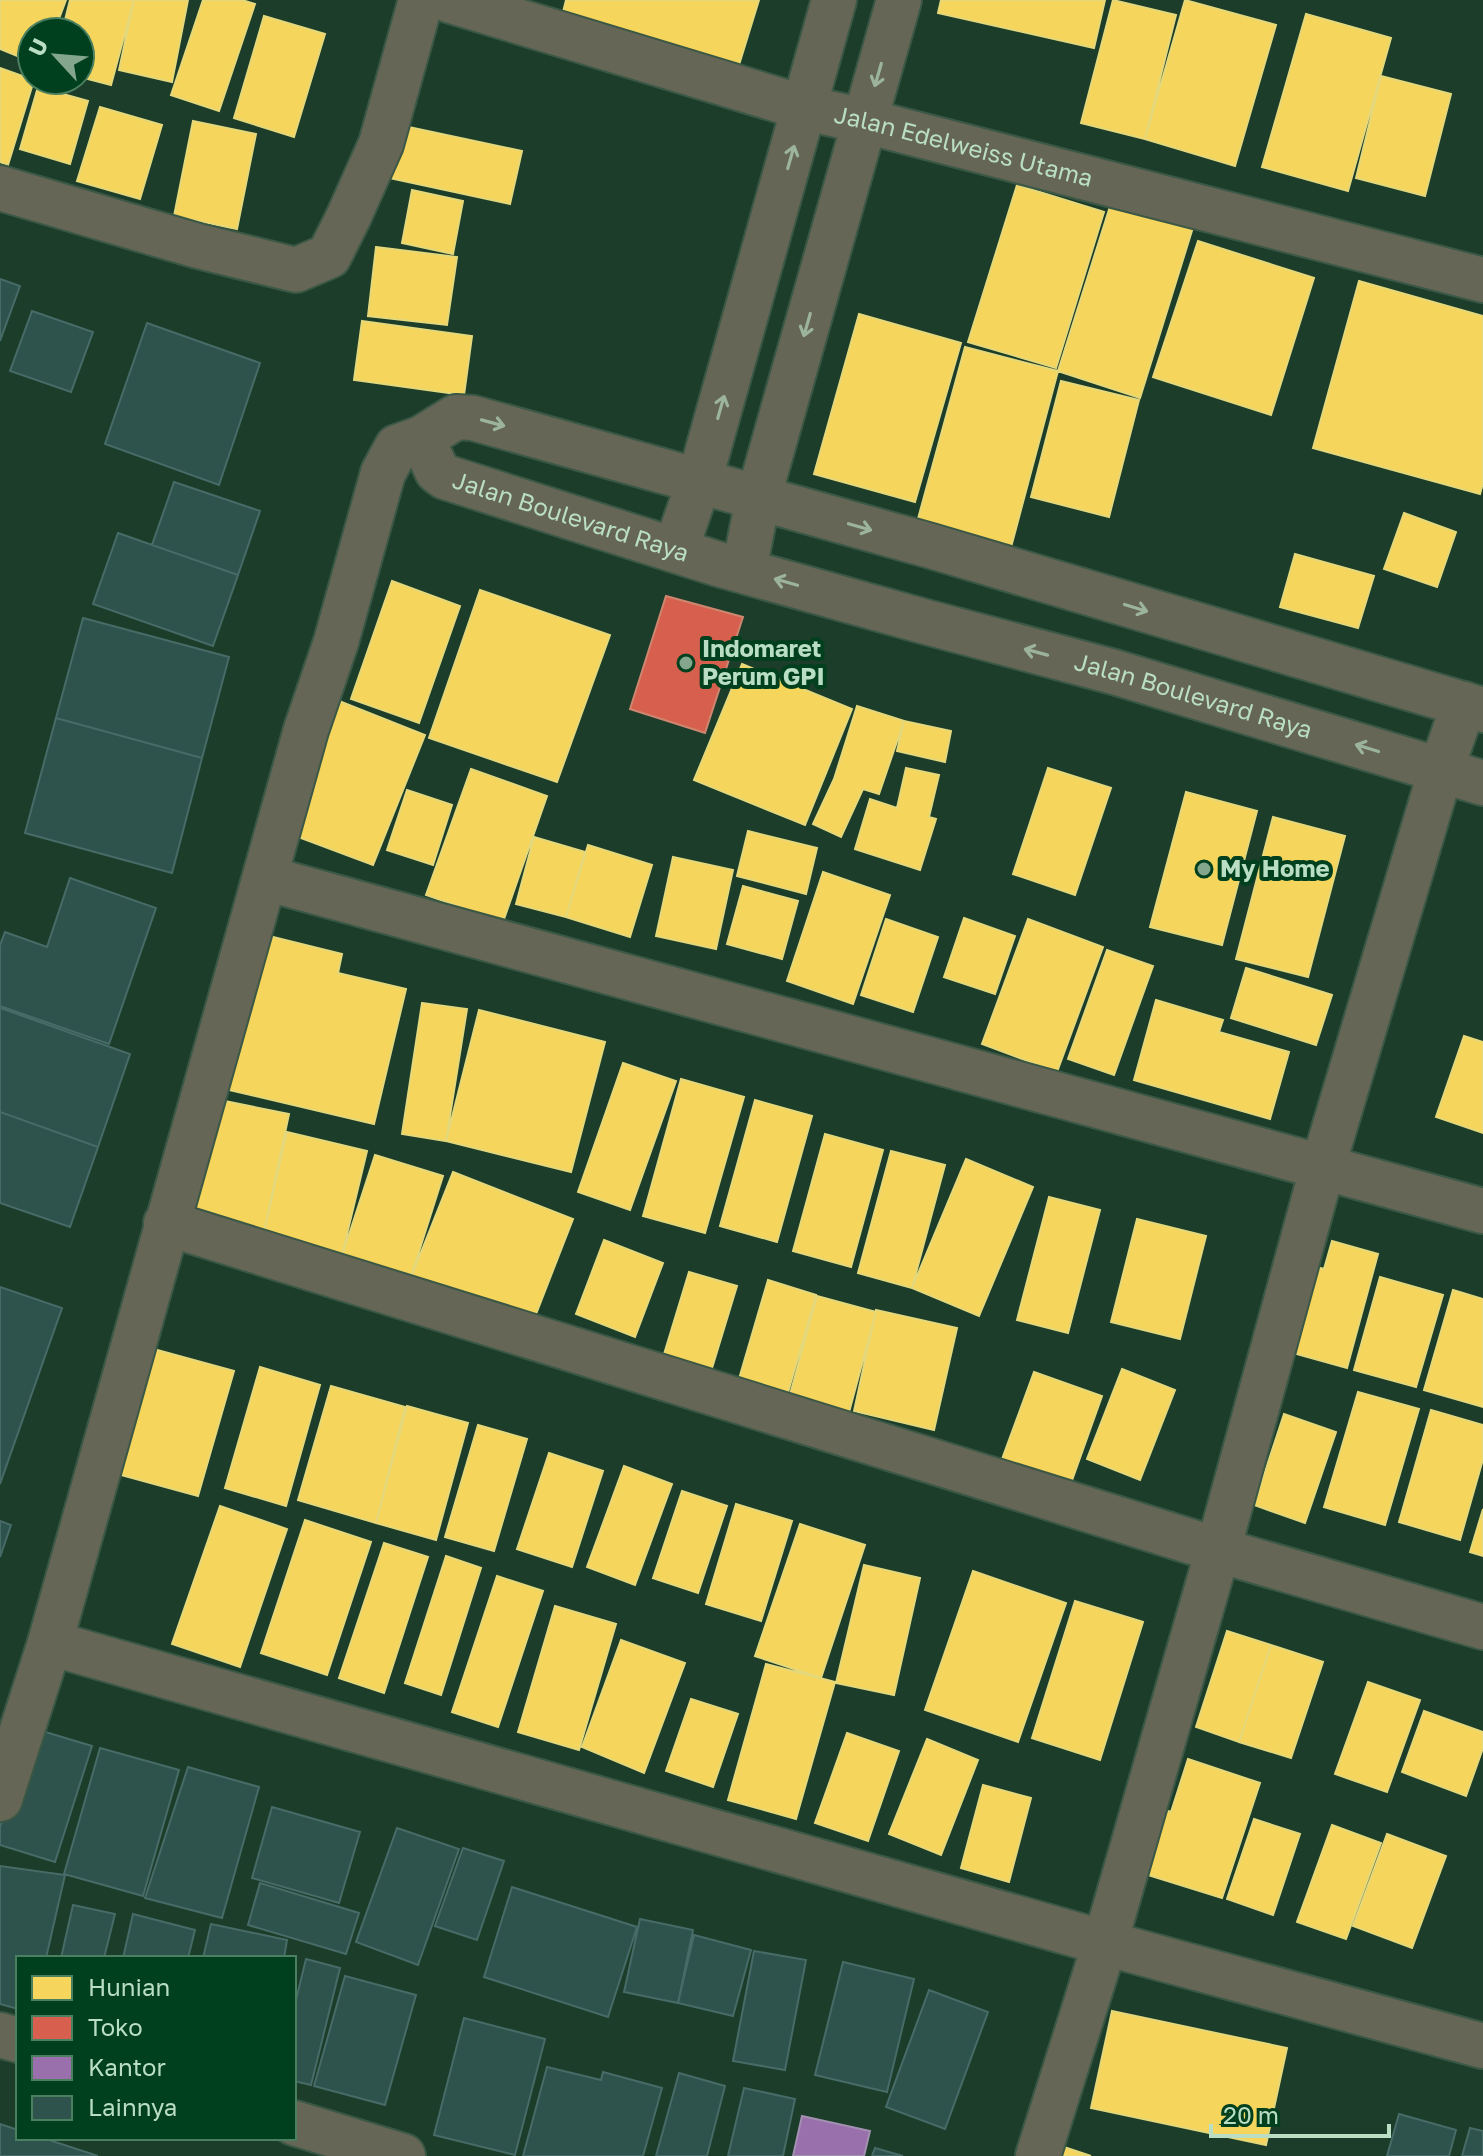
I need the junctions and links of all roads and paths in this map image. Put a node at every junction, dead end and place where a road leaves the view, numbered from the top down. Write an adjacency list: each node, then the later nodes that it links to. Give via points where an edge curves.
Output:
1 (421, 0): 7 (street, via 381,144 329,256 296,270)
2 (448, 0): 5 (street, Jalan Edelweiss Utama)
3 (834, 0): 5 (street)
4 (899, 0): 6 (street, one-way to 6)
5 (805, 108): 6 (street, Jalan Edelweiss Utama); 10 (street, one-way to 5)
6 (865, 121): 8 (street, Jalan Edelweiss Utama); 11 (street, one-way to 11)
7 (0, 188)
8 (1483, 280)
9 (422, 438): 10 (street, one-way to 10, via 456,417 473,418); 12 (street, Jalan Boulevard Raya, via 445,477); 17 (street, via 397,447 383,473)
10 (699, 482): 11 (street); 12 (street, via 682,531)
11 (758, 499): 13 (street); 14 (street, one-way to 14)
12 (681, 551): 13 (street, Jalan Boulevard Raya)
13 (744, 570): 15 (street, Jalan Boulevard Raya, one-way to 13, via 1114,672)
14 (1473, 707): 15 (street)
15 (1441, 770): 16 (street, Jalan Boulevard Raya); 18 (street)
16 (1483, 783)
17 (265, 878): 18 (street); 20 (street)
18 (1323, 1166): 19 (street); 21 (street)
19 (1483, 1211)
20 (166, 1223): 21 (street); 23 (street)
21 (1218, 1550): 22 (street); 25 (street)
22 (1483, 1627)
23 (50, 1643): 24 (street); 25 (street)
24 (0, 1799)
25 (1105, 1943): 26 (street); 29 (street)
26 (1483, 2046)
27 (296, 2124): 28 (street)
28 (403, 2156)
29 (1038, 2156)

